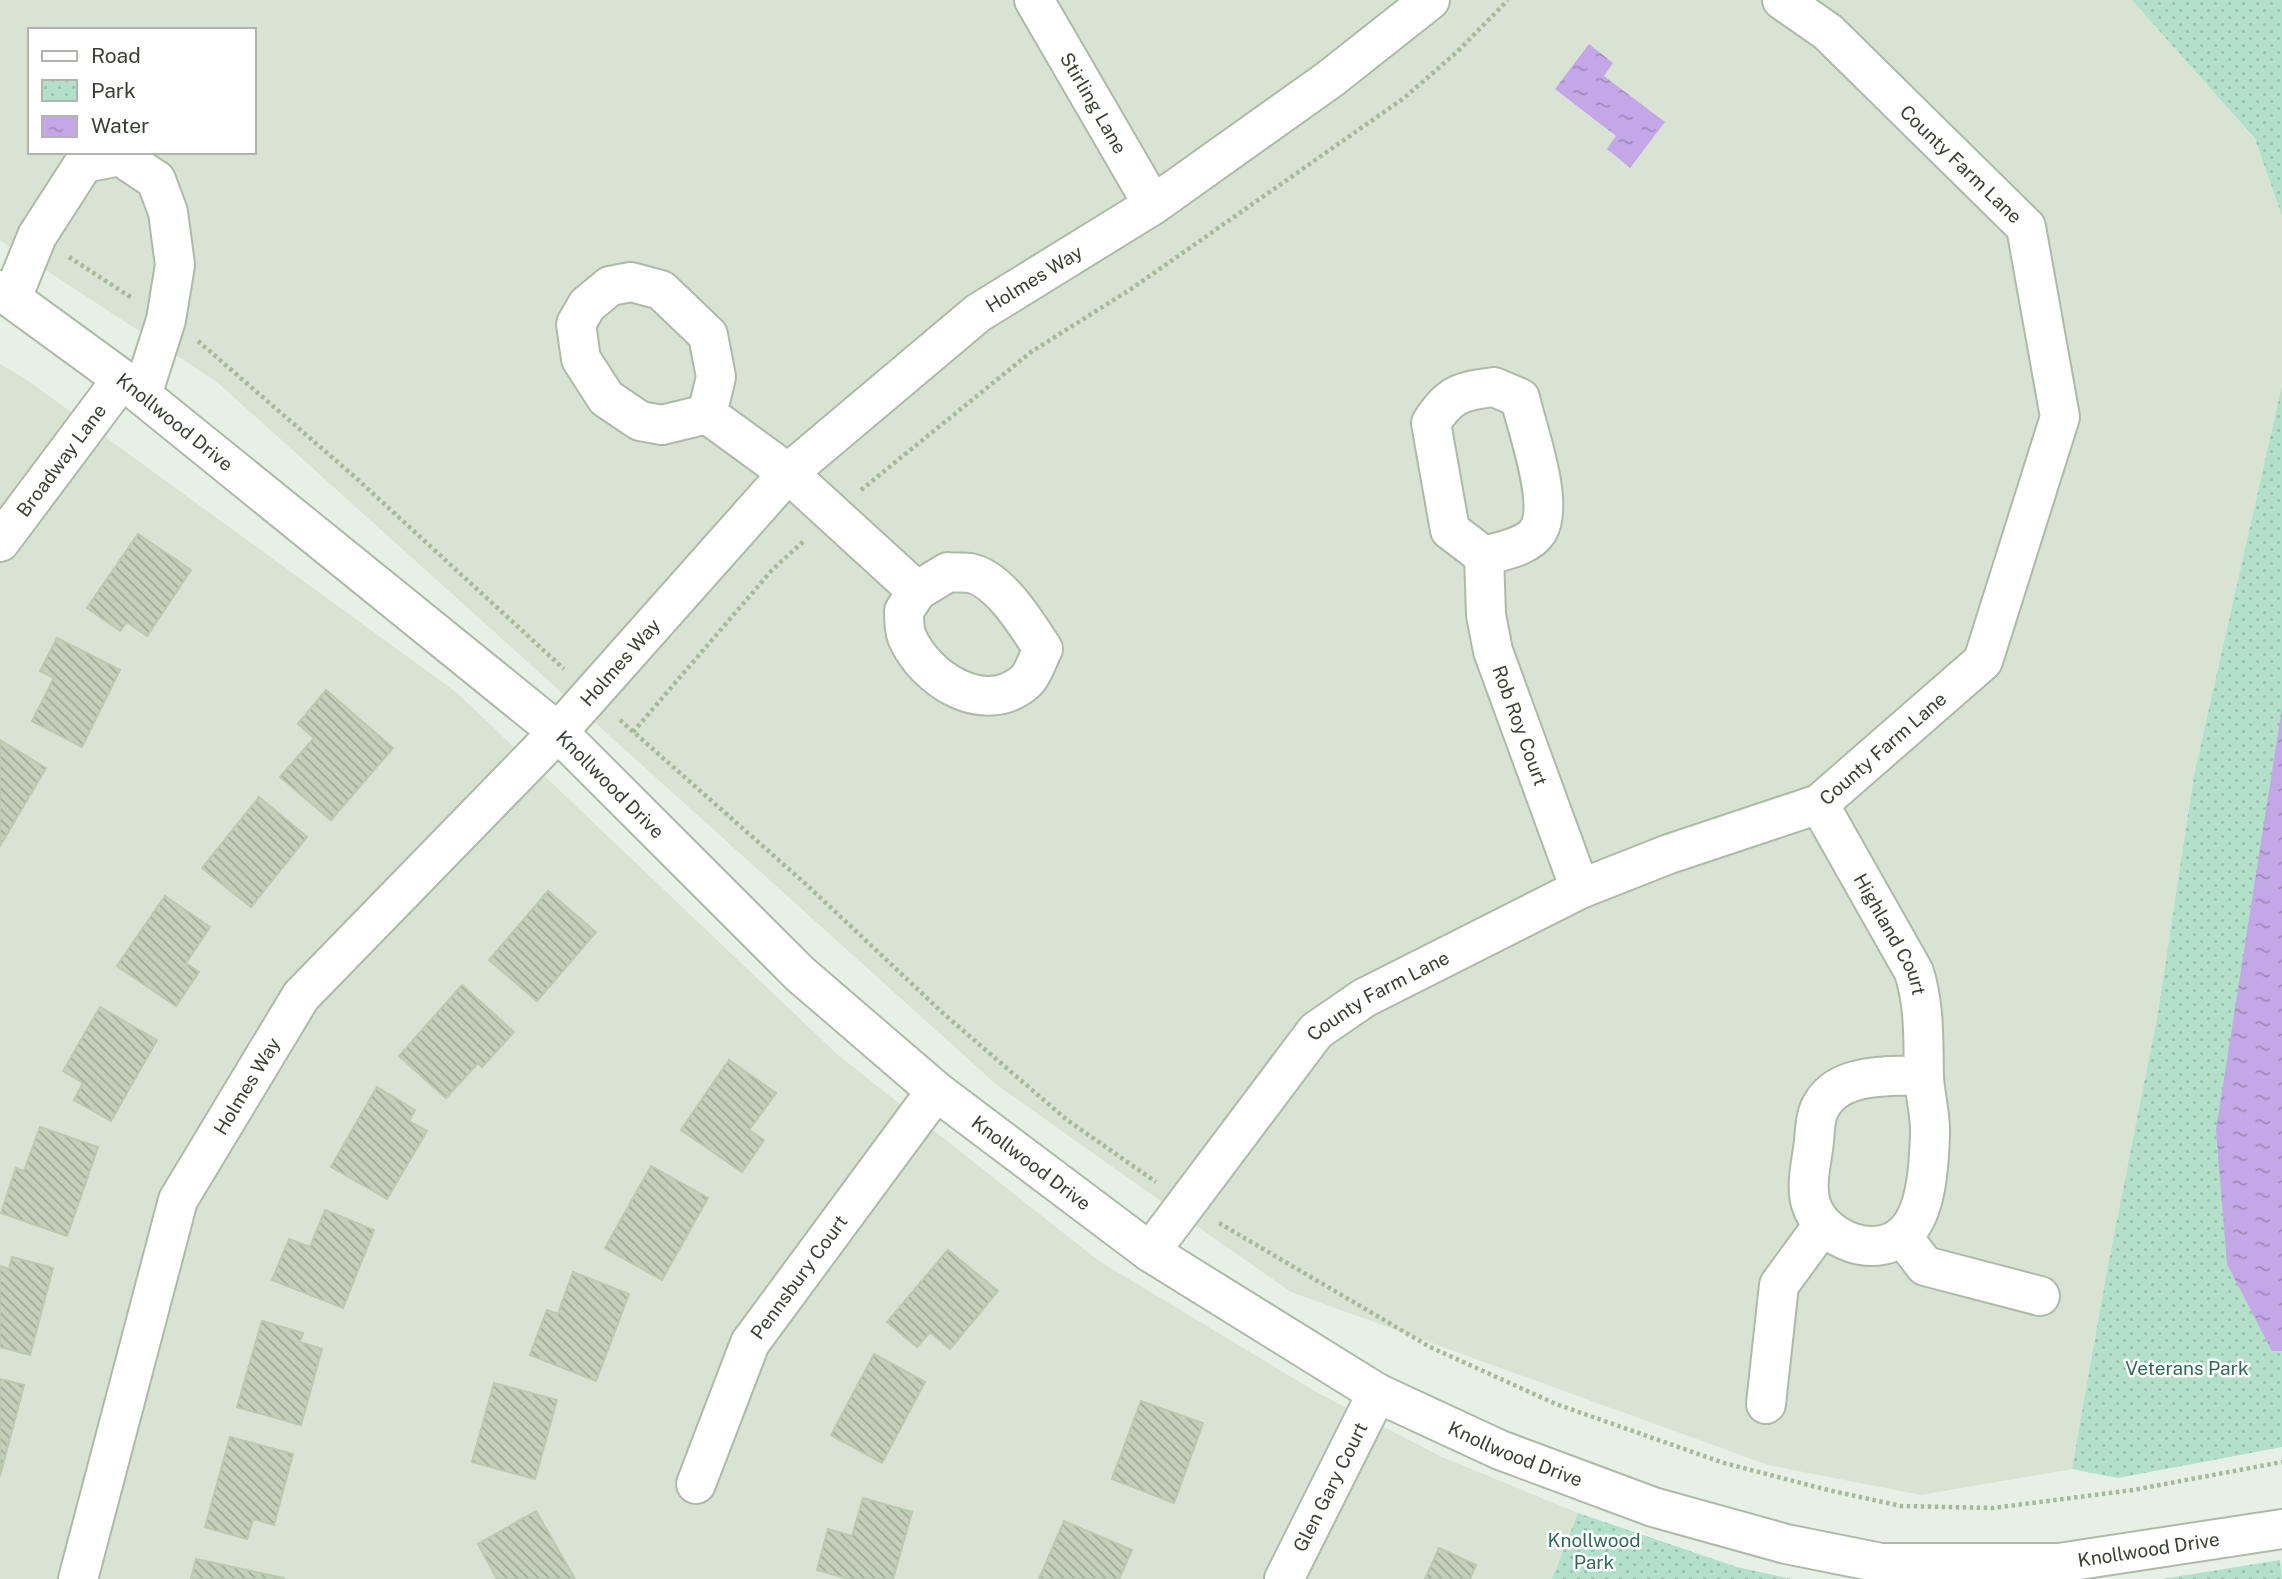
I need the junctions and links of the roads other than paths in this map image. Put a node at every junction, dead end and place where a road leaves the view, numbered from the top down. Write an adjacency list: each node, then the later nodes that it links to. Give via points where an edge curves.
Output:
1 (1034, 0): 4 (street, Stirling Lane)
2 (1430, 0): 4 (street, Holmes Way, via 1330,79)
3 (1782, 0): 13 (street, County Farm Lane, via 1828,32 2025,227 2060,417 1983,661)
4 (1153, 205): 8 (street, Holmes Way, via 978,313)
5 (6, 294): 6 (street, Knollwood Drive); 6 (street, Broadway Lane, via 84,163 120,156 156,180 168,212 175,265 166,320)
6 (132, 387): 9 (street, Broadway Lane); 12 (street, Knollwood Drive)
7 (707, 414): 8 (street)
8 (788, 473): 11 (street); 12 (street, Holmes Way)
9 (0, 542)
10 (1485, 556): 14 (street, Rob Roy Court, via 1486,615 1493,651)
11 (917, 591)
12 (558, 732): 16 (street, Knollwood Drive, via 800,975); 25 (street, Holmes Way, via 301,996 178,1200)
13 (1819, 804): 14 (street, County Farm Lane); 15 (street, Highland Court, via 1914,972 1922,998)
14 (1580, 889): 19 (street, County Farm Lane, via 1364,998 1316,1031)
15 (1924, 1075): 17 (street, via 1864,1078 1836,1089 1825,1099 1818,1112 1808,1192); 18 (street, Highland Court, via 1930,1134 1922,1195 1914,1222)
16 (936, 1091): 19 (street, Knollwood Drive); 23 (street, Pennsbury Court, via 750,1343)
17 (1823, 1225): 18 (street, via 1836,1237 1859,1245 1884,1244); 22 (street, via 1779,1284)
18 (1902, 1236): 20 (street, via 1925,1266)
19 (1150, 1252): 21 (street, Knollwood Drive)
20 (2040, 1296)
21 (1377, 1393): 24 (street, Knollwood Drive, via 1500,1451 1653,1507 1786,1545 1881,1563 2059,1563); 26 (street, Glen Gary Court)
22 (1766, 1404)
23 (696, 1484)
24 (2282, 1529)
25 (78, 1579)
26 (1284, 1579)

